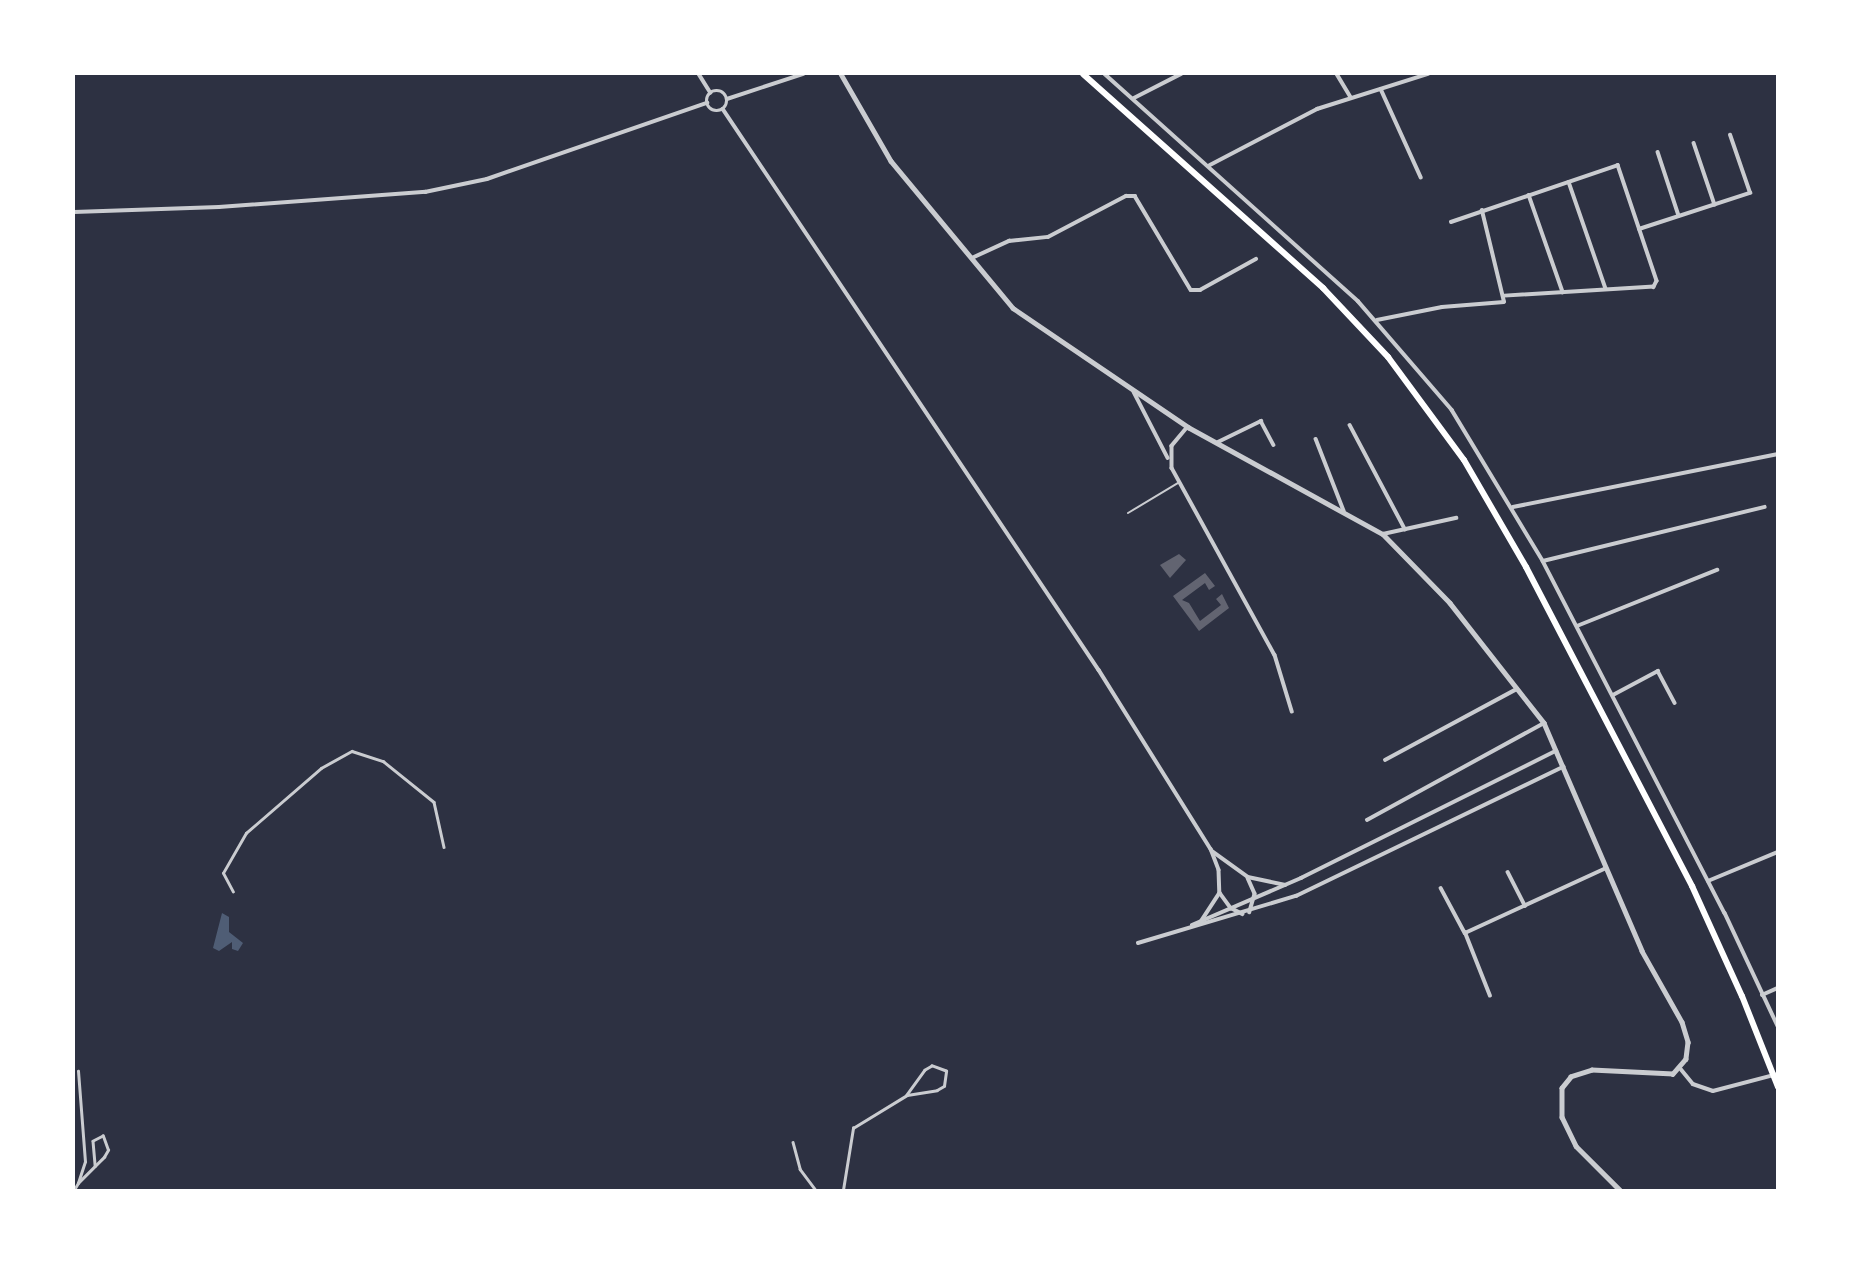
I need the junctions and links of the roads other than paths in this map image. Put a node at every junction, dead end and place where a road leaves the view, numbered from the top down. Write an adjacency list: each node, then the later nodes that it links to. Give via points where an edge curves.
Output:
1 (699, 74): 12 (street)
2 (803, 74): 15 (street)
3 (841, 74): 31 (street, via 878,142)
4 (1083, 74): 92 (main road, via 1322,288 1388,357 1464,460 1526,567 1692,886)
5 (1105, 74): 14 (street)
6 (1181, 74): 14 (street)
7 (1337, 74): 13 (street)
8 (1411, 74): 10 (street)
9 (1428, 74): 10 (street)
10 (1414, 79): 11 (street)
11 (1381, 89): 13 (street); 22 (street)
12 (711, 93): 15 (street, via 720,92); 16 (street)
13 (1351, 97): 21 (street, via 1317,108)
14 (1134, 98): 21 (street)
15 (727, 99): 17 (street)
16 (707, 103): 17 (street, via 713,111); 27 (street, via 487,180 425,192)
17 (723, 109): 66 (street, via 1099,670)
18 (1730, 135): 25 (street, via 1750,193)
19 (1694, 143): 25 (street)
20 (1658, 152): 28 (street)
21 (1210, 165): 36 (street)
22 (1421, 177)
23 (1569, 182): 24 (street); 30 (street, via 1618,165); 33 (street)
24 (1529, 195): 26 (street); 34 (street)
25 (1714, 205): 28 (street)
26 (1482, 211): 29 (street); 35 (street)
27 (74, 212)
28 (1679, 216): 30 (street)
29 (1451, 222)
30 (1639, 229): 33 (street, via 1657,281 1654,287)
31 (970, 259): 32 (street, via 1009,241 1048,237 1126,196 1135,197 1191,290 1200,290); 37 (street, via 1013,308)
32 (1256, 259)
33 (1607, 290): 34 (street)
34 (1563, 292): 35 (street)
35 (1505, 296): 36 (street, via 1504,302 1493,306 1442,307)
36 (1377, 320): 46 (street, via 1452,410)
37 (1134, 392): 39 (street); 44 (street)
38 (1350, 425): 51 (street)
39 (1188, 427): 41 (street); 44 (street)
40 (1316, 439): 48 (street)
41 (1218, 442): 42 (street, via 1261,421); 48 (street)
42 (1273, 445)
43 (1777, 454): 46 (street)
44 (1168, 458): 45 (street)
45 (1179, 483): 49 (lane); 59 (street, via 1275,655)
46 (1513, 507): 53 (street)
47 (1763, 507): 53 (street)
48 (1344, 511): 52 (street)
49 (1128, 513)
50 (1456, 518): 51 (street)
51 (1405, 529): 52 (street)
52 (1383, 534): 56 (street, via 1433,584)
53 (1543, 561): 55 (street)
54 (1717, 570): 55 (street)
55 (1577, 625): 57 (street)
56 (1517, 689): 60 (street); 62 (street)
57 (1613, 695): 58 (street, via 1658,671); 71 (street)
58 (1675, 703)
59 (1292, 711)
60 (1544, 723): 61 (street); 64 (street)
61 (1556, 751): 63 (street); 72 (street)
62 (1385, 760)
63 (1563, 767): 68 (street); 79 (street, via 1308,891)
64 (1367, 820)
65 (444, 847): 74 (street, via 434,802 383,761 352,751 321,768 246,832 223,873)
66 (1211, 849): 70 (street); 75 (street, via 1219,870)
67 (1777, 852): 71 (street)
68 (1606, 868): 77 (street); 89 (street, via 1642,951 1686,1031 1686,1059)
69 (1508, 872): 77 (street)
70 (1248, 877): 72 (street); 76 (street)
71 (1708, 881): 86 (street)
72 (1286, 885): 76 (street)
73 (1441, 888): 83 (street)
74 (233, 892)
75 (1220, 893): 78 (street); 81 (street)
76 (1255, 899): 78 (street); 79 (street)
77 (1525, 906): 83 (street)
78 (1231, 908): 80 (street); 81 (street)
79 (1250, 912): 80 (street)
80 (1243, 914): 82 (street)
81 (1202, 920): 82 (street)
82 (1185, 928): 84 (street)
83 (1465, 933): 87 (street)
84 (1138, 943)
85 (1777, 988): 86 (street)
86 (1762, 995): 88 (street)
87 (1490, 996)
88 (1777, 1026)
89 (1681, 1069): 91 (street, via 1702,1088 1729,1089); 100 (street, via 1660,1076 1592,1070 1572,1077 1562,1088 1562,1116 1576,1146)
90 (78, 1071): 96 (street, via 85,1162)
91 (1777, 1074)
92 (1777, 1087)
93 (907, 1095): 93 (street, via 944,1086 946,1071 932,1066 925,1070); 99 (street, via 853,1128)
94 (793, 1142): 98 (street, via 800,1169)
95 (94, 1166): 95 (street, via 93,1141 103,1136 108,1150); 96 (street)
96 (78, 1183): 97 (street)
97 (74, 1191)
98 (816, 1191)
99 (843, 1191)
100 (1620, 1191)

